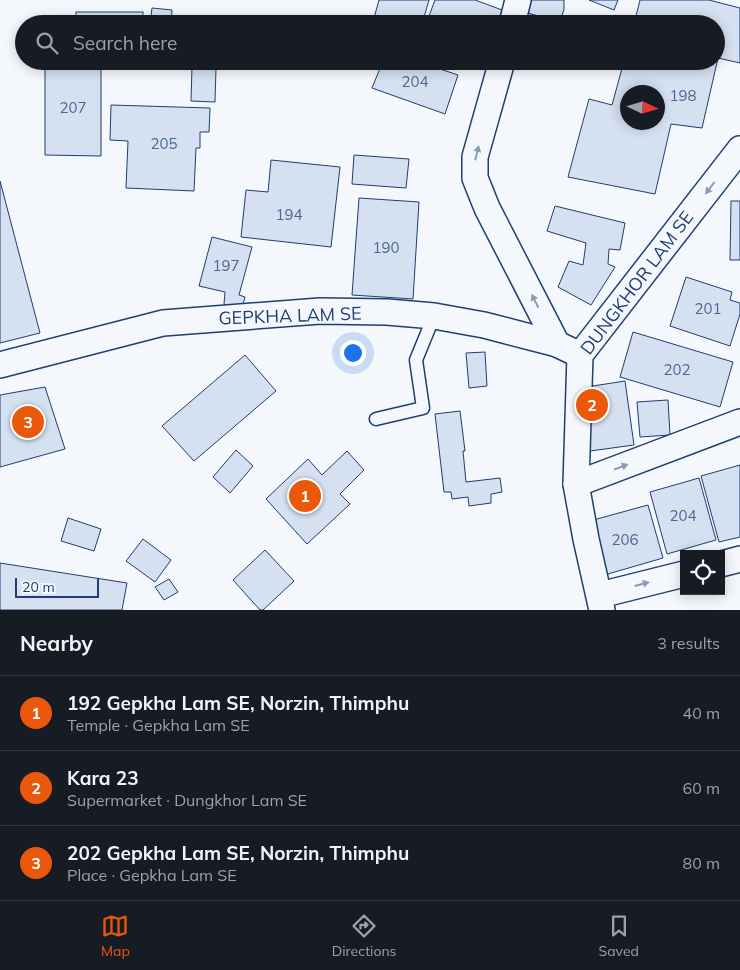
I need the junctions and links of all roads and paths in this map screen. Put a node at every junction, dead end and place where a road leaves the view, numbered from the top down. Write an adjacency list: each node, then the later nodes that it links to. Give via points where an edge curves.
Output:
1 (518, 0): 2 (street)
2 (514, 15)
3 (499, 70): 6 (street, one-way to 3, via 487,208 475,178 475,157)
4 (740, 149): 7 (street, DUNGKHOR LAM SE, one-way to 7)
5 (434, 316): 6 (street, GEPKHA LAM SE, via 484,324); 8 (street, GEPKHA LAM SE, via 320,311 163,323); 9 (lane, via 416,360 423,408)
6 (557, 344): 7 (street, GEPKHA LAM SE)
7 (580, 355): 11 (street, DUNGKHOR LAM SE)
8 (0, 365)
9 (376, 419)
10 (740, 422): 11 (street, one-way to 10)
11 (576, 484): 15 (street, DUNGKHOR LAM SE)
12 (740, 559): 13 (street)
13 (725, 563)
14 (680, 575): 15 (street, one-way to 14)
15 (601, 603)

